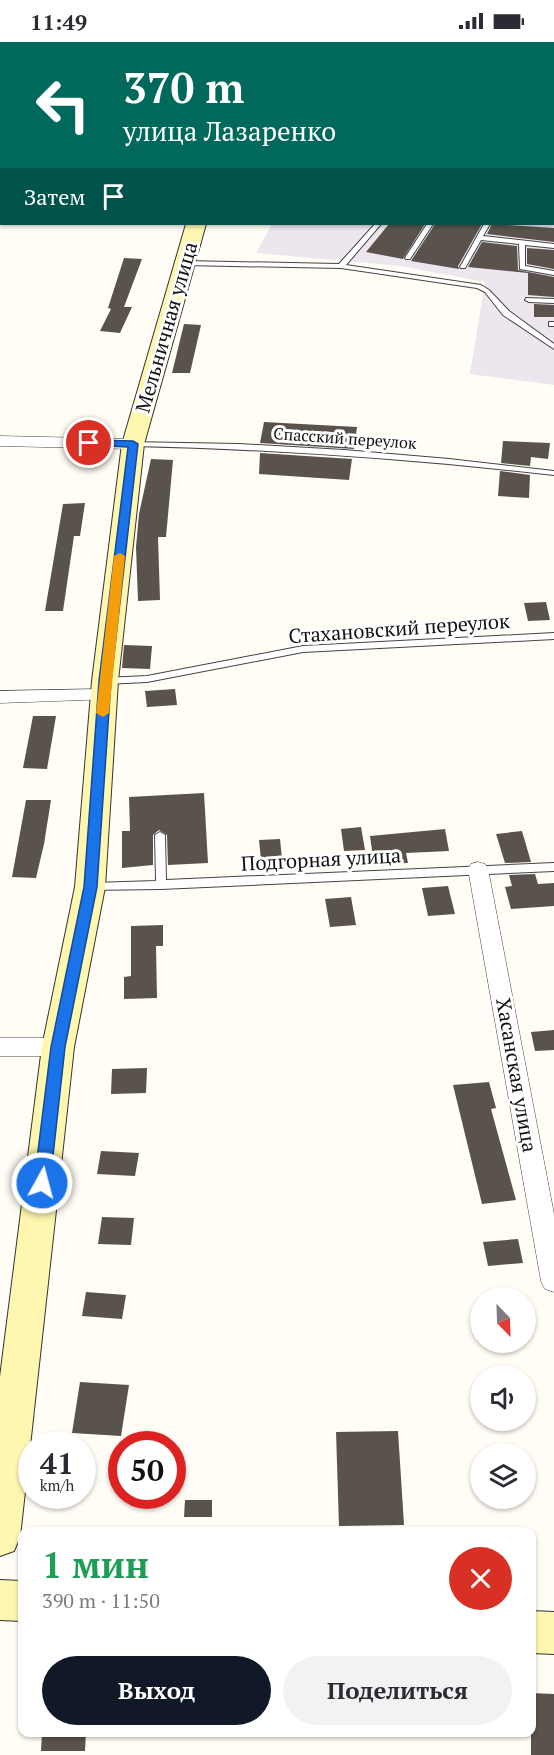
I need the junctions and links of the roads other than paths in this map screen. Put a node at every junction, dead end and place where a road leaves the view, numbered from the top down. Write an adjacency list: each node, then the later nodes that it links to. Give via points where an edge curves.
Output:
1 (196, 225): 9 (main road, Мельничная улица)
2 (377, 225): 10 (lane)
3 (429, 225): 8 (lane)
4 (486, 225): 5 (lane)
5 (478, 238): 6 (lane); 11 (lane)
6 (522, 243): 7 (lane); 12 (lane, via 522,267)
7 (554, 246)
8 (408, 258)
9 (184, 262): 10 (lane); 17 (main road, Мельничная улица)
10 (341, 266): 15 (lane, via 479,286 506,313)
11 (463, 267)
12 (554, 273)
13 (529, 300): 14 (lane)
14 (554, 301)
15 (554, 347)
16 (0, 441): 17 (street)
17 (133, 444): 18 (lane, Спасский переулок, via 330,451); 20 (main road, Мельничная улица)
18 (554, 473)
19 (554, 636): 20 (lane, Стахановский переулок, via 324,647)
20 (104, 688): 21 (street); 26 (main road, Мельничная улица)
21 (0, 697)
22 (160, 835): 25 (lane)
23 (554, 867): 24 (lane, Подгорная улица)
24 (478, 869): 25 (lane, Подгорная улица); 29 (street, Хасанская улица)
25 (161, 885): 26 (lane, Подгорная улица)
26 (90, 887): 28 (main road, Мельничная улица)
27 (0, 1047): 28 (street)
28 (58, 1047): 30 (main road, Мельничная улица)
29 (554, 1281)
30 (3, 1478): 31 (main road, Мельничная улица)
31 (0, 1537)
32 (0, 1600): 33 (main road)
33 (18, 1601)
34 (536, 1632): 35 (main road)
35 (554, 1633)

